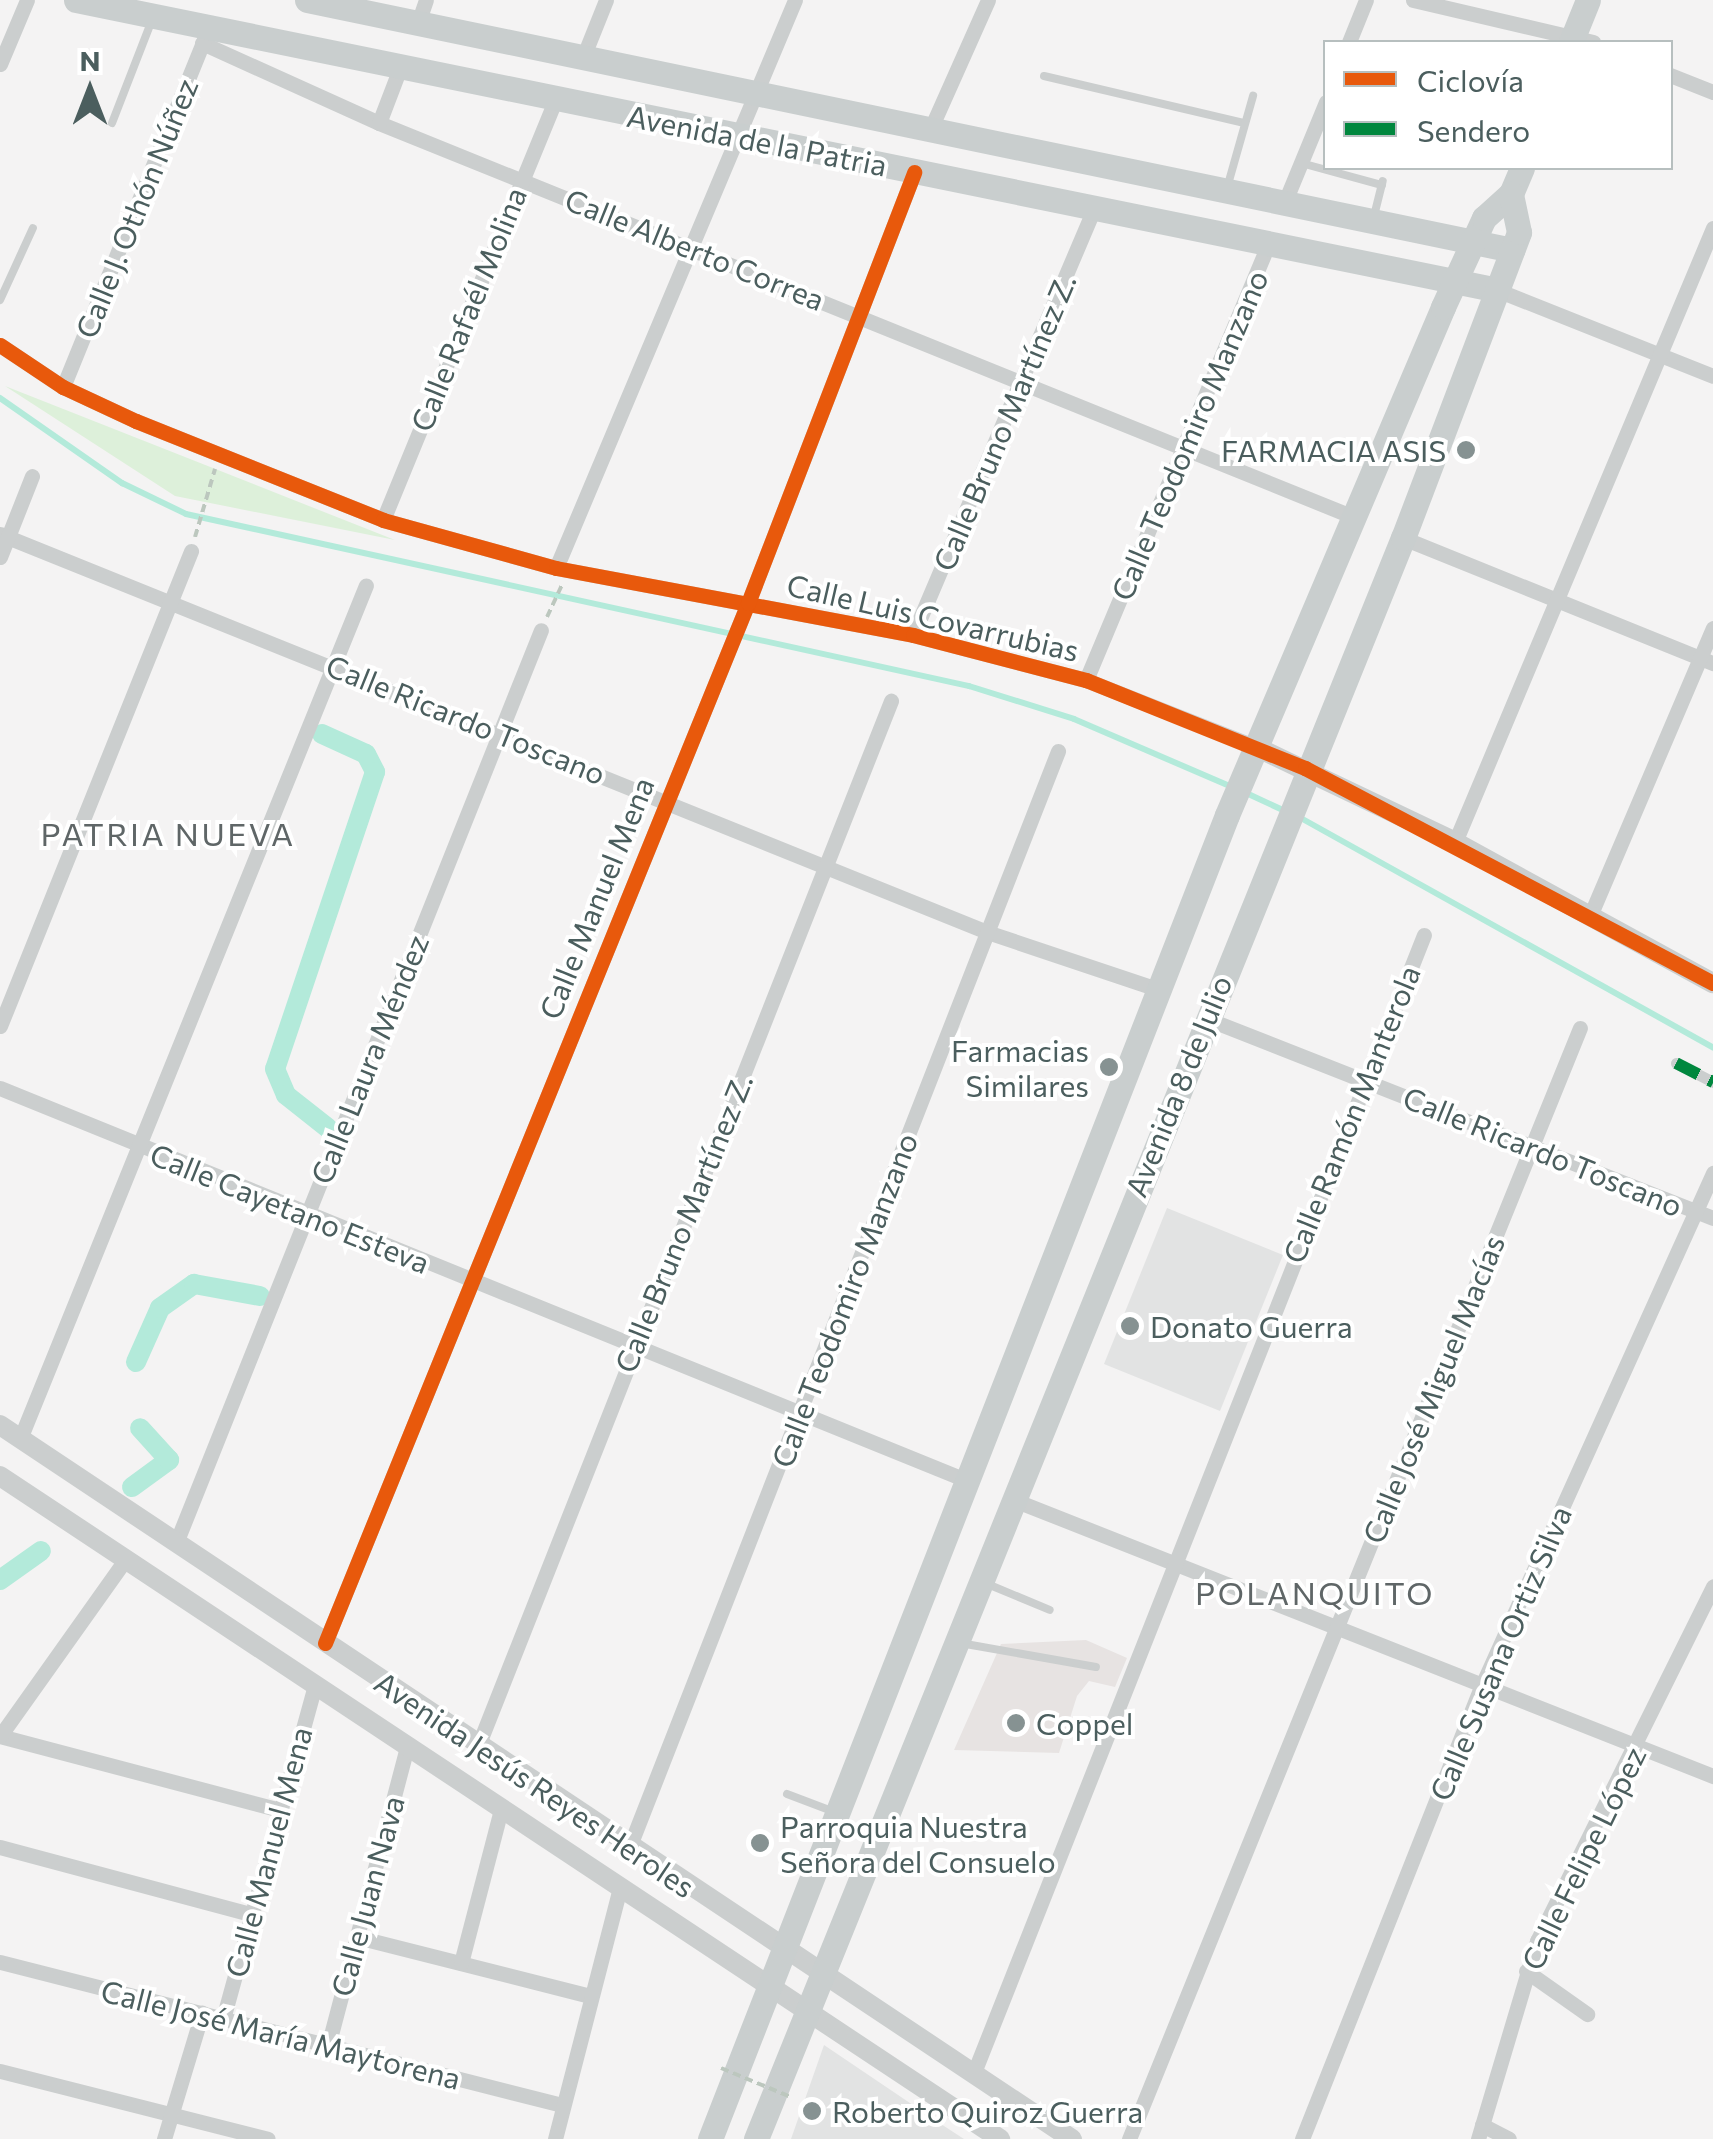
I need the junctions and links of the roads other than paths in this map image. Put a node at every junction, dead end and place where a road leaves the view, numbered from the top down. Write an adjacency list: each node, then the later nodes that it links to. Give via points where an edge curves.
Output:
1 (27, 0): 16 (street)
2 (76, 0): 11 (main road, Avenida de la Patria)
3 (307, 0): 10 (main road, Avenida de la Patria)
4 (606, 0): 15 (street)
5 (795, 0): 20 (street)
6 (988, 0): 28 (street)
7 (1366, 0): 13 (street)
8 (1413, 0): 14 (street)
9 (1588, 0): 14 (main road)
10 (422, 11): 15 (main road, Avenida de la Patria)
11 (153, 18): 12 (main road, Avenida de la Patria); 25 (lane)
12 (205, 36): 17 (main road, Avenida de la Patria); 26 (street, Calle Alberto Correa); 55 (street, Calle J. Othón Núñez)
13 (1350, 40)
14 (1579, 40)
15 (584, 55): 20 (main road, Avenida de la Patria)
16 (0, 64)
17 (400, 68): 23 (main road, Avenida de la Patria); 26 (street)
18 (1044, 76): 27 (lane)
19 (1673, 76): 21 (street)
20 (759, 90): 28 (main road, Avenida de la Patria); 29 (street)
21 (1713, 92)
22 (1254, 96): 27 (lane)
23 (556, 100): 29 (main road, Avenida de la Patria); 35 (street, Calle Rafaél Molina)
24 (1323, 114): 30 (street)
25 (112, 123)
26 (379, 123): 35 (street, Calle Alberto Correa)
27 (1245, 123): 36 (lane)
28 (931, 128): 36 (main road, Avenida de la Patria)
29 (740, 137): 34 (main road, Avenida de la Patria); 45 (street)
30 (1301, 163): 31 (lane); 38 (street)
31 (1323, 167)
32 (1335, 170): 40 (lane, via 1382,183)
33 (1521, 170): 37 (main road, Avenida 8 de Julio)
34 (914, 172): 39 (main road, Avenida de la Patria); 50 (street, Calle Manuel Mena)
35 (520, 180): 45 (street, Calle Alberto Correa); 59 (street, Calle Rafaél Molina)
36 (1228, 188): 38 (main road, Avenida de la Patria)
37 (1511, 194): 43 (main road, Avenida 8 de Julio, via 1484,218); 46 (main road, Avenida 8 de Julio, via 1519,232)
38 (1286, 199): 40 (main road, Avenida de la Patria)
39 (1094, 209): 44 (main road, Avenida de la Patria); 54 (street, Calle Bruno Martínez Z.)
40 (1373, 218): 43 (main road, Avenida de la Patria)
41 (34, 228): 49 (lane)
42 (1713, 228): 52 (street)
43 (1473, 242): 46 (main road, Avenida de la Patria); 47 (main road, Avenida 8 de Julio)
44 (1268, 244): 47 (main road, Avenida de la Patria); 56 (street, Calle Teodomiro Manzano)
45 (696, 247): 50 (street, Calle Alberto Correa); 64 (street)
46 (1512, 250): 48 (main road, Avenida 8 de Julio)
47 (1454, 281): 48 (main road, Avenida de la Patria); 58 (main road, Avenida 8 de Julio)
48 (1497, 290): 52 (street); 61 (main road, Avenida 8 de Julio)
49 (0, 300)
50 (858, 314): 54 (street, Calle Alberto Correa); 68 (street, Calle Manuel Mena)
51 (0, 345): 55 (street, Calle Luis Covarrubias)
52 (1661, 356): 53 (street); 66 (street)
53 (1713, 376)
54 (1023, 382): 56 (street, Calle Alberto Correa); 71 (street, Calle Bruno Martínez Z.)
55 (64, 386): 59 (street, Calle Luis Covarrubias)
56 (1187, 448): 58 (street, Calle Alberto Correa); 74 (street, Calle Teodomiro Manzano)
57 (32, 476): 60 (street)
58 (1356, 518): 78 (main road, Avenida 8 de Julio)
59 (383, 520): 64 (street, Calle Luis Covarrubias)
60 (4, 536): 63 (street); 67 (street, Calle Ricardo Toscano)
61 (1403, 538): 66 (street); 79 (main road, Avenida 8 de Julio)
62 (191, 551): 67 (street)
63 (0, 556)
64 (556, 568): 68 (street, Calle Luis Covarrubias)
65 (366, 585): 73 (street)
66 (1557, 599): 72 (street); 81 (street)
67 (172, 602): 73 (street, Calle Ricardo Toscano); 89 (street)
68 (746, 607): 71 (street, Calle Luis Covarrubias); 80 (street, Calle Manuel Mena)
69 (1713, 628): 72 (street)
70 (541, 630): 76 (street, Calle Laura Méndez)
71 (912, 635): 74 (street, Calle Luis Covarrubias)
72 (1707, 661): 83 (street)
73 (334, 666): 76 (street, Calle Ricardo Toscano); 95 (street)
74 (1086, 680): 78 (street, Calle Luis Covarrubias)
75 (892, 702): 82 (street, Calle Bruno Martínez Z.)
76 (499, 731): 80 (street, Calle Ricardo Toscano); 98 (street, Calle Laura Méndez)
77 (1058, 752): 84 (street, Calle Teodomiro Manzano)
78 (1252, 758): 79 (street, Calle Luis Covarrubias); 87 (main road, Avenida 8 de Julio)
79 (1301, 780): 81 (street, Calle Luis Covarrubias); 88 (main road, Avenida 8 de Julio)
80 (665, 800): 82 (street, Calle Ricardo Toscano); 100 (street, Calle Manuel Mena)
81 (1455, 842): 83 (street, Calle Luis Covarrubias)
82 (825, 864): 84 (street, Calle Ricardo Toscano); 101 (street, Calle Bruno Martínez Z.)
83 (1590, 916): 86 (street, Calle Luis Covarrubias)
84 (987, 932): 87 (street, Calle Ricardo Toscano); 102 (street, Calle Teodomiro Manzano)
85 (1424, 935): 92 (street, Calle Ramón Manterola)
86 (1713, 983)
87 (1157, 989): 106 (main road, Avenida 8 de Julio)
88 (1205, 1018): 92 (street, Calle Ricardo Toscano); 107 (main road, Avenida 8 de Julio)
89 (0, 1026)
90 (1580, 1028): 96 (street, Calle José Miguel Macías)
91 (1676, 1063): 93 (street)
92 (1363, 1079): 96 (street, Calle Ricardo Toscano); 110 (street, Calle Ramón Manterola)
93 (1713, 1082)
94 (0, 1088): 95 (street, Calle Cayetano Esteva)
95 (138, 1146): 98 (street, Calle Cayetano Esteva); 104 (street)
96 (1531, 1146): 99 (street, Calle Ricardo Toscano); 114 (street, Calle José Miguel Macías)
97 (1713, 1173): 99 (street, Calle Susana Ortiz Silva)
98 (306, 1216): 100 (street, Calle Cayetano Esteva); 108 (street, Calle Laura Méndez)
99 (1705, 1216): 118 (street, Calle Susana Ortiz Silva)
100 (471, 1282): 101 (street, Calle Cayetano Esteva); 116 (street, Calle Manuel Mena)
101 (634, 1348): 102 (street, Calle Cayetano Esteva); 122 (street, Calle Bruno Martínez Z.)
102 (800, 1414): 106 (street, Calle Cayetano Esteva); 130 (street, Calle Teodomiro Manzano)
103 (0, 1425): 104 (street, Avenida Jesús Reyes Heroles)
104 (20, 1438): 108 (street, Avenida Jesús Reyes Heroles)
105 (0, 1476): 109 (street, Avenida Jesús Reyes Heroles)
106 (972, 1482): 128 (main road, Avenida 8 de Julio)
107 (1014, 1500): 110 (street); 111 (main road, Avenida 8 de Julio)
108 (176, 1543): 116 (street, Avenida Jesús Reyes Heroles)
109 (126, 1560): 119 (street, Avenida Jesús Reyes Heroles); 120 (street)
110 (1174, 1563): 114 (street); 147 (street, Calle Ramón Manterola)
111 (980, 1582): 113 (lane); 115 (main road, Avenida 8 de Julio)
112 (1713, 1586): 123 (street, Calle Felipe López)
113 (1050, 1610)
114 (1337, 1627): 118 (street); 158 (street, Calle José Miguel Macías)
115 (956, 1642): 117 (lane); 138 (main road, Avenida 8 de Julio)
116 (325, 1644): 122 (street, Avenida Jesús Reyes Heroles)
117 (1096, 1667)
118 (1482, 1684): 123 (street); 159 (street, Calle Susana Ortiz Silva)
119 (315, 1685): 121 (street, Avenida Jesús Reyes Heroles); 126 (street, Calle Manuel Mena)
120 (0, 1736): 126 (street)
121 (407, 1746): 127 (street, Avenida Jesús Reyes Heroles); 133 (street, Calle Juan Nava)
122 (478, 1746): 130 (street, Avenida Jesús Reyes Heroles)
123 (1637, 1746): 124 (street); 137 (street, Calle Felipe López)
124 (1713, 1776)
125 (787, 1794): 128 (lane)
126 (277, 1808): 132 (street, Calle Manuel Mena)
127 (500, 1808): 131 (street, Avenida Jesús Reyes Heroles); 136 (street)
128 (841, 1814): 134 (main road, Avenida 8 de Julio)
129 (0, 1847): 132 (street)
130 (630, 1848): 134 (street, Avenida Jesús Reyes Heroles)
131 (620, 1888): 139 (street, Avenida Jesús Reyes Heroles); 140 (street)
132 (250, 1914): 144 (street, Calle Manuel Mena)
133 (357, 1937): 136 (street); 145 (street, Calle Juan Nava)
134 (786, 1952): 138 (street, Avenida Jesús Reyes Heroles); 139 (main road, Avenida 8 de Julio)
135 (0, 1962): 142 (street, Calle José María Maytorena)
136 (461, 1963): 140 (street)
137 (1526, 1972): 143 (street); 150 (street, Calle Felipe López)
138 (819, 1974): 141 (main road, Avenida 8 de Julio); 147 (street, Avenida Jesús Reyes Heroles)
139 (771, 1988): 141 (street, Avenida Jesús Reyes Heroles); 154 (main road, Avenida 8 de Julio)
140 (591, 1996): 148 (street)
141 (804, 2010): 155 (main road, Avenida 8 de Julio); 156 (street, Avenida Jesús Reyes Heroles)
142 (202, 2014): 144 (street, Calle José María Maytorena); 149 (street, Calle Manuel Mena)
143 (1587, 2014)
144 (223, 2019): 145 (street, Calle José María Maytorena)
145 (328, 2046): 148 (street, Calle José María Maytorena)
146 (0, 2070): 149 (street)
147 (973, 2075): 157 (street, Avenida Jesús Reyes Heroles)
148 (562, 2106): 153 (street)
149 (173, 2112): 151 (street, Calle Manuel Mena); 152 (street)
150 (1480, 2132): 160 (street)
151 (164, 2139)
152 (268, 2139)
153 (554, 2139)
154 (710, 2139)
155 (756, 2139)
156 (1000, 2139)
157 (1072, 2139)
158 (1129, 2139)
159 (1302, 2139)
160 (1510, 2139)

